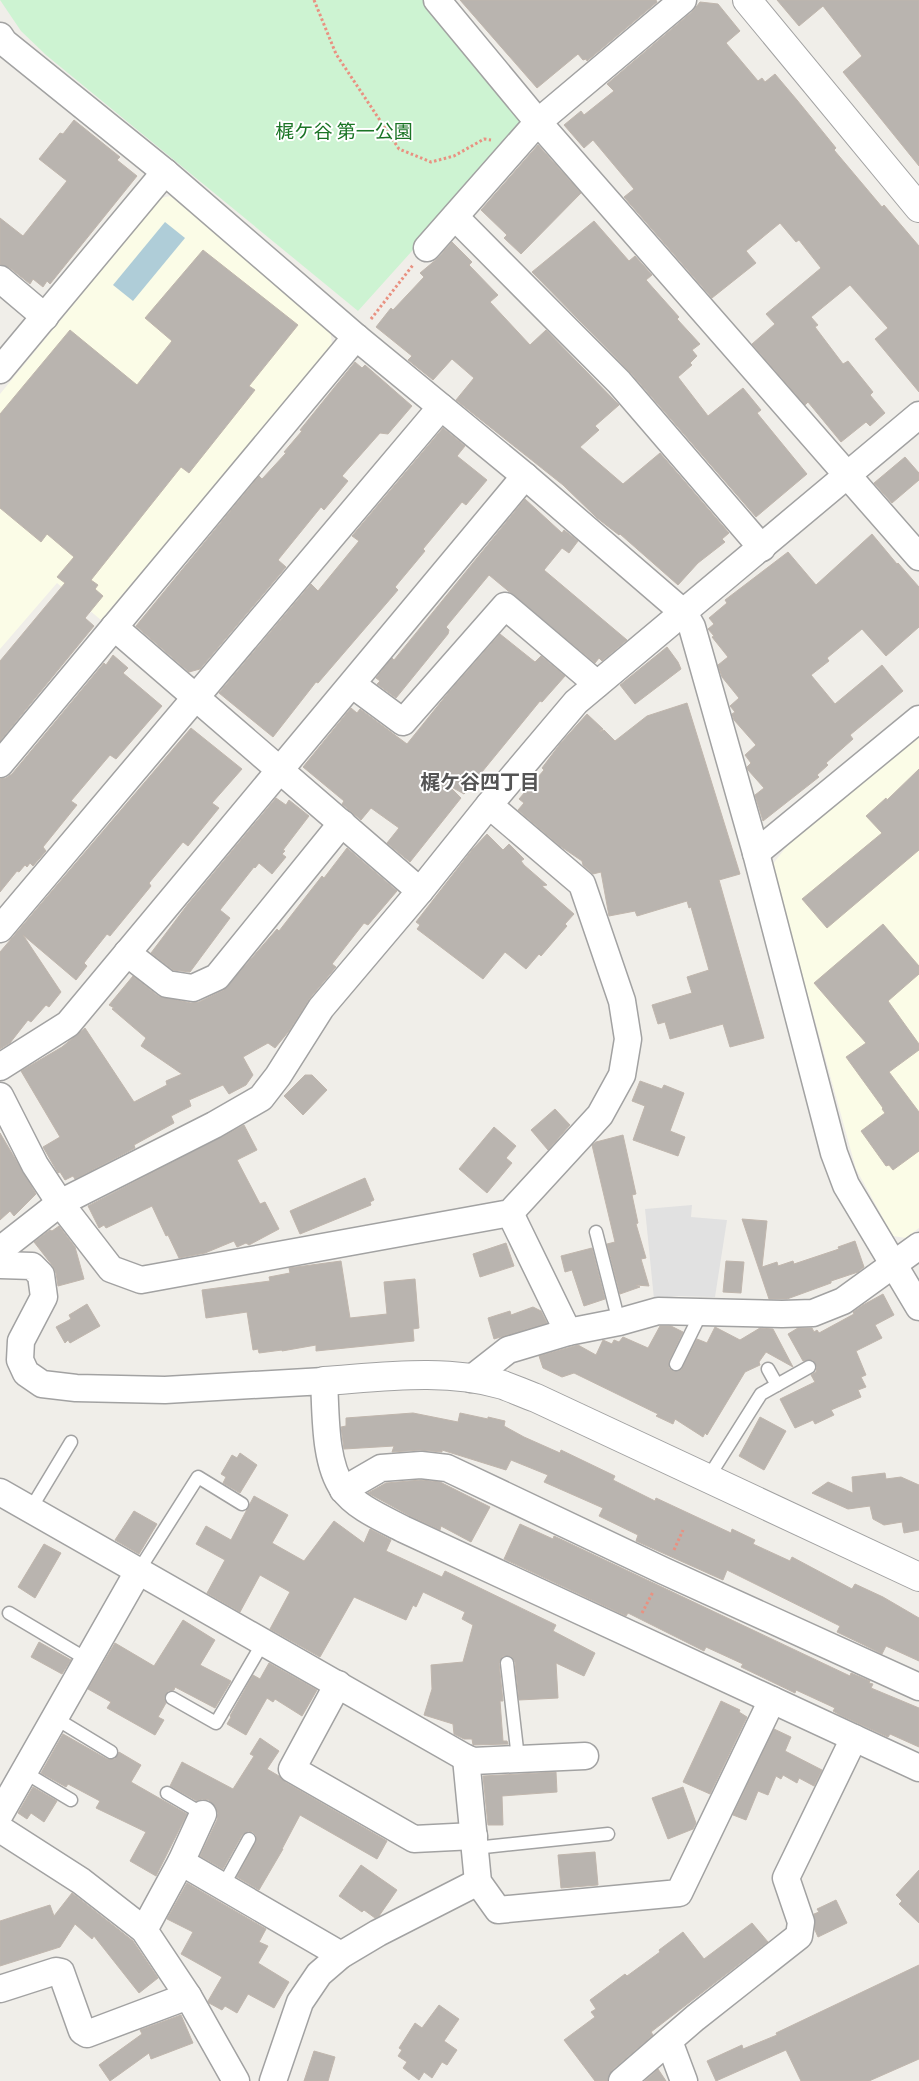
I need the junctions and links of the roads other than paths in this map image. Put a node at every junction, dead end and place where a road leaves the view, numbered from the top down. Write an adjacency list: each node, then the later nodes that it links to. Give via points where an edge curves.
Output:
1 (438, 0): 5 (street)
2 (683, 0): 5 (street)
3 (747, 0): 7 (street)
4 (0, 36): 6 (street)
5 (538, 122): 8 (street); 16 (street)
6 (165, 172): 11 (street); 12 (street)
7 (919, 208)
8 (455, 217): 9 (street); 18 (street, via 619,382)
9 (427, 248)
10 (0, 280): 11 (street)
11 (45, 317): 13 (street)
12 (356, 337): 14 (street); 21 (street)
13 (0, 370)
14 (441, 407): 17 (street); 24 (street)
15 (919, 415): 16 (street)
16 (846, 475): 18 (street); 19 (street)
17 (526, 476): 20 (street); 23 (street)
18 (762, 548): 20 (street)
19 (919, 557)
20 (684, 613): 22 (street); 30 (street, via 692,627)
21 (114, 627): 24 (street); 26 (street)
22 (597, 684): 23 (street, via 505,606 404,722); 28 (street, via 562,718)
23 (353, 685): 27 (street)
24 (196, 698): 27 (street); 32 (street)
25 (919, 719): 30 (street)
26 (0, 764)
27 (280, 770): 29 (street); 33 (street)
28 (489, 804): 31 (street); 37 (street, via 582,884 622,1001 628,1039 622,1074 600,1115)
29 (342, 823): 31 (street); 33 (street, via 217,977 193,988 167,984)
30 (756, 853): 42 (street, via 834,1153 846,1185)
31 (420, 891): 36 (street, via 321,1008 278,1076 260,1098 214,1125)
32 (0, 929)
33 (127, 953): 34 (street, via 68,1024)
34 (0, 1067)
35 (0, 1096): 36 (street, via 35,1165)
36 (60, 1203): 37 (street, via 112,1269 141,1280); 39 (street)
37 (510, 1212): 46 (street)
38 (596, 1232): 45 (lane)
39 (5, 1237)
40 (919, 1246): 42 (street)
41 (0, 1265): 51 (street, via 32,1266 41,1275 44,1297 21,1341 20,1360 26,1373 42,1384 165,1390)
42 (894, 1265): 43 (street); 44 (street, via 843,1301 813,1312)
43 (919, 1307)
44 (702, 1311): 45 (street, via 658,1310); 47 (lane)
45 (619, 1322): 46 (street)
46 (568, 1332): 50 (street, via 508,1350)
47 (676, 1364)
48 (810, 1367): 52 (lane)
49 (768, 1369): 52 (lane)
50 (471, 1379): 51 (street, via 402,1376); 54 (street, via 503,1385 536,1398)
51 (324, 1381): 55 (street, via 331,1464)
52 (777, 1385): 54 (lane, via 761,1394)
53 (71, 1442): 58 (lane)
54 (708, 1478): 60 (street)
55 (343, 1490): 66 (street, via 381,1468 421,1465 447,1468); 68 (street, via 363,1507 403,1529 636,1626)
56 (0, 1492): 58 (street)
57 (242, 1504): 59 (lane, via 198,1477)
58 (30, 1510): 59 (street)
59 (139, 1570): 62 (street); 63 (street)
60 (919, 1577)
61 (9, 1613): 63 (lane)
62 (264, 1641): 65 (street); 67 (lane, via 216,1723)
63 (88, 1660): 69 (street)
64 (507, 1663): 74 (lane)
65 (338, 1684): 73 (street); 84 (street, via 292,1769 414,1839)
66 (919, 1687)
67 (172, 1698)
68 (772, 1700): 70 (street); 86 (street, via 679,1893 498,1910)
69 (54, 1718): 71 (lane); 76 (street)
70 (854, 1738): 75 (street); 92 (street, via 786,1878 801,1922 800,1936)
71 (111, 1752)
72 (585, 1756): 74 (street)
73 (466, 1758): 74 (street, via 473,1761); 84 (street)
74 (518, 1758)
75 (919, 1768)
76 (24, 1772): 78 (lane); 79 (street)
77 (167, 1793): 80 (lane)
78 (70, 1800)
79 (0, 1814)
80 (203, 1814): 85 (street)
81 (0, 1829): 88 (street, via 81,1881)
82 (608, 1834): 84 (lane)
83 (249, 1840): 87 (lane)
84 (475, 1842): 86 (street)
85 (181, 1862): 87 (street); 88 (street)
86 (478, 1882): 89 (street)
87 (223, 1886): 89 (street)
88 (144, 1930): 91 (street)
89 (340, 1955): 94 (street, via 319,1974 300,2002)
90 (0, 1989): 91 (street, via 61,1972 82,2031 87,2034)
91 (188, 1996): 93 (street)
92 (669, 2041): 95 (street); 96 (street)
93 (236, 2081)
94 (273, 2081)
95 (622, 2081)
96 (684, 2081)

